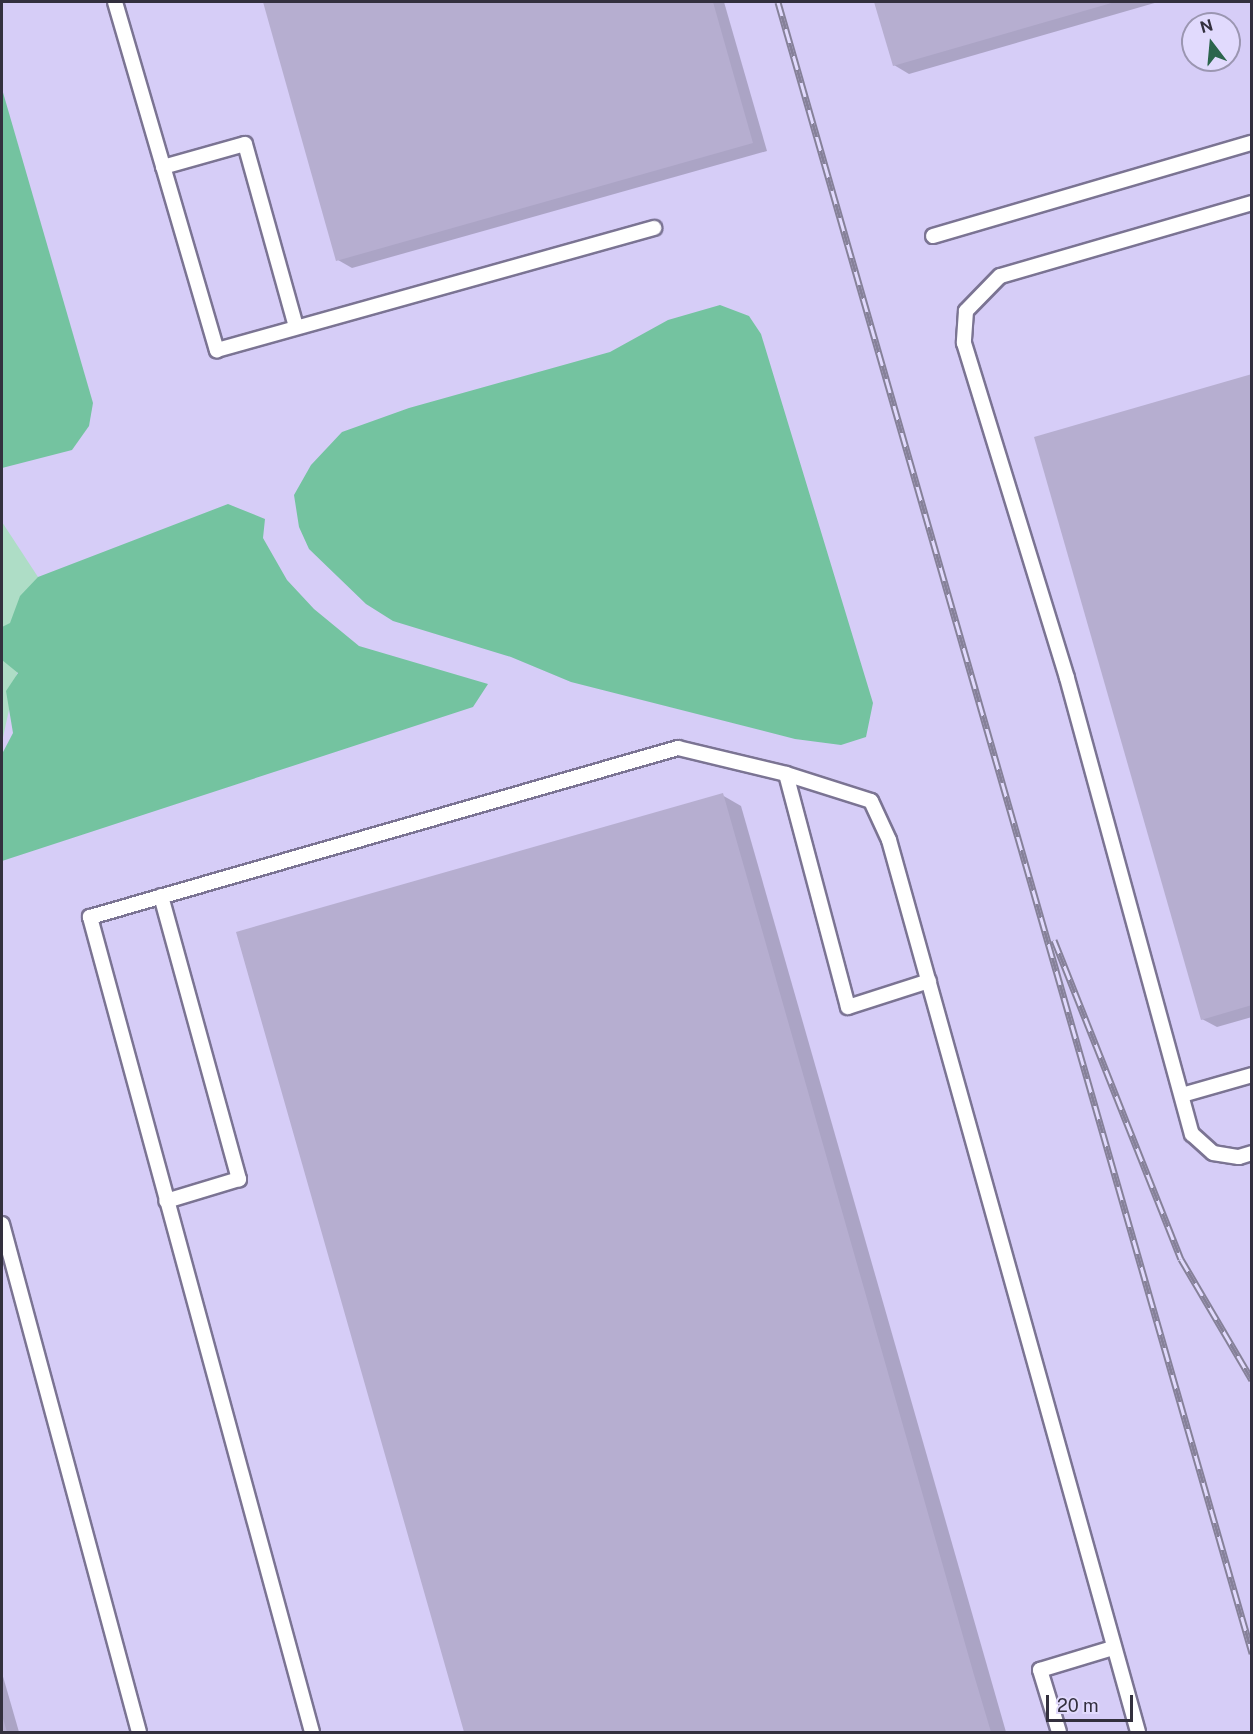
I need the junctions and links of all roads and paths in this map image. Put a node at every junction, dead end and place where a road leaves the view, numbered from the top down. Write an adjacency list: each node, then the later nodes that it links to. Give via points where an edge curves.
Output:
1 (115, 2): 3 (lane)
2 (1251, 142): 6 (lane)
3 (163, 167): 7 (lane, via 217,350); 7 (lane, via 245,144)
4 (1251, 203): 12 (lane, via 1000,276 966,311 964,343 1067,678)
5 (654, 228): 7 (lane)
6 (933, 236)
7 (296, 327)
8 (786, 774): 9 (lane, via 678,747 661,749); 10 (lane, via 871,801 889,840); 10 (lane, via 848,1007)
9 (161, 896): 14 (lane, via 90,917); 14 (lane, via 239,1179)
10 (929, 981): 16 (lane)
11 (1251, 1075): 12 (lane)
12 (1182, 1095): 13 (lane, via 1192,1134 1213,1153 1239,1157)
13 (1251, 1153)
14 (166, 1201): 18 (lane)
15 (2, 1224): 17 (lane)
16 (1113, 1648): 19 (lane, via 1040,1670); 20 (lane)
17 (139, 1732)
18 (312, 1732)
19 (1059, 1732)
20 (1138, 1732)

